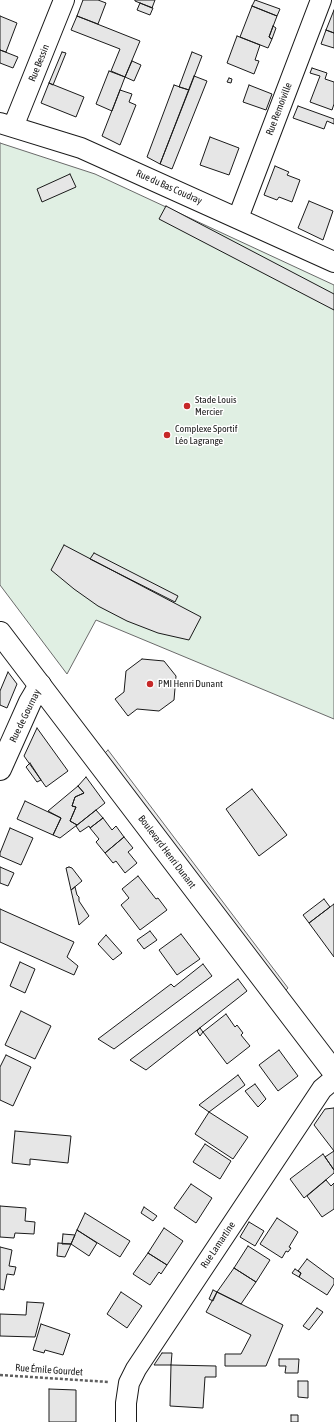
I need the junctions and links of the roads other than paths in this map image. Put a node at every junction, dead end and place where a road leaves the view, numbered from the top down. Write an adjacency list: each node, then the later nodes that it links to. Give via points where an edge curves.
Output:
1 (64, 0): 3 (street, Rue Bessin)
2 (321, 0): 4 (street, Rue Remoiville)
3 (7, 125): 4 (street, Rue du Bas Coudray, via 81,148)
4 (238, 218): 5 (street, Rue du Bas Coudray)
5 (334, 262)
6 (0, 633): 7 (main road, Boulevard Henri Dunant)
7 (40, 685): 8 (main road, Rue de Gournay); 9 (main road, Boulevard Henri Dunant)
8 (0, 769)
9 (334, 1072)
10 (334, 1079): 11 (street, Rue Lamartine, via 322,1089 136,1369 129,1383)
11 (126, 1422)

